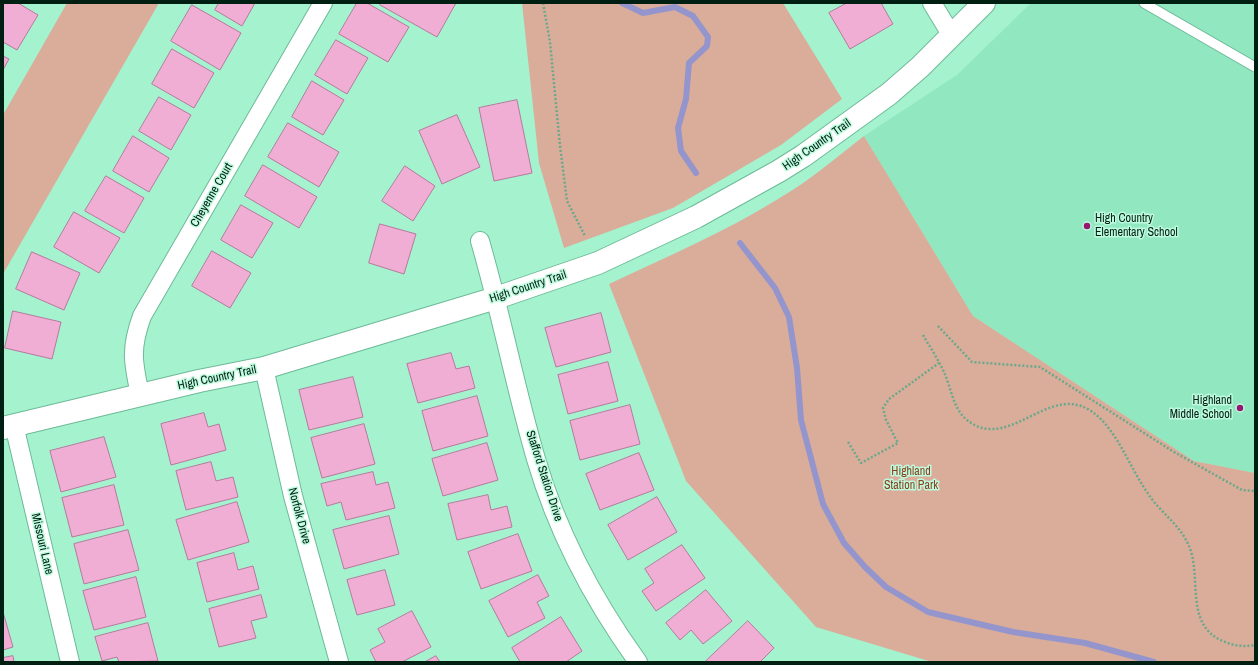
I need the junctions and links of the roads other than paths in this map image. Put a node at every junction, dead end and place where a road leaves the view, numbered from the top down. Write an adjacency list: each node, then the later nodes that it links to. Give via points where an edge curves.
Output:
1 (323, 3): 10 (street, Cheyenne Court, via 142,316 134,336 132,358)
2 (932, 3): 5 (street)
3 (984, 3): 5 (street, High Country Trail)
4 (1144, 3): 6 (lane)
5 (952, 36): 8 (street, High Country Trail, via 889,94 779,171 696,217 604,260)
6 (1255, 67)
7 (480, 241): 8 (street, Stafford Station Drive)
8 (496, 298): 9 (street, High Country Trail); 14 (street, Stafford Station Drive, via 536,459 560,528 618,634)
9 (264, 368): 10 (street, High Country Trail); 13 (street, Norfolk Drive, via 293,496)
10 (140, 395): 11 (street, High Country Trail)
11 (8, 427): 12 (street, Missouri Lane)
12 (70, 662)
13 (338, 662)
14 (638, 662)

